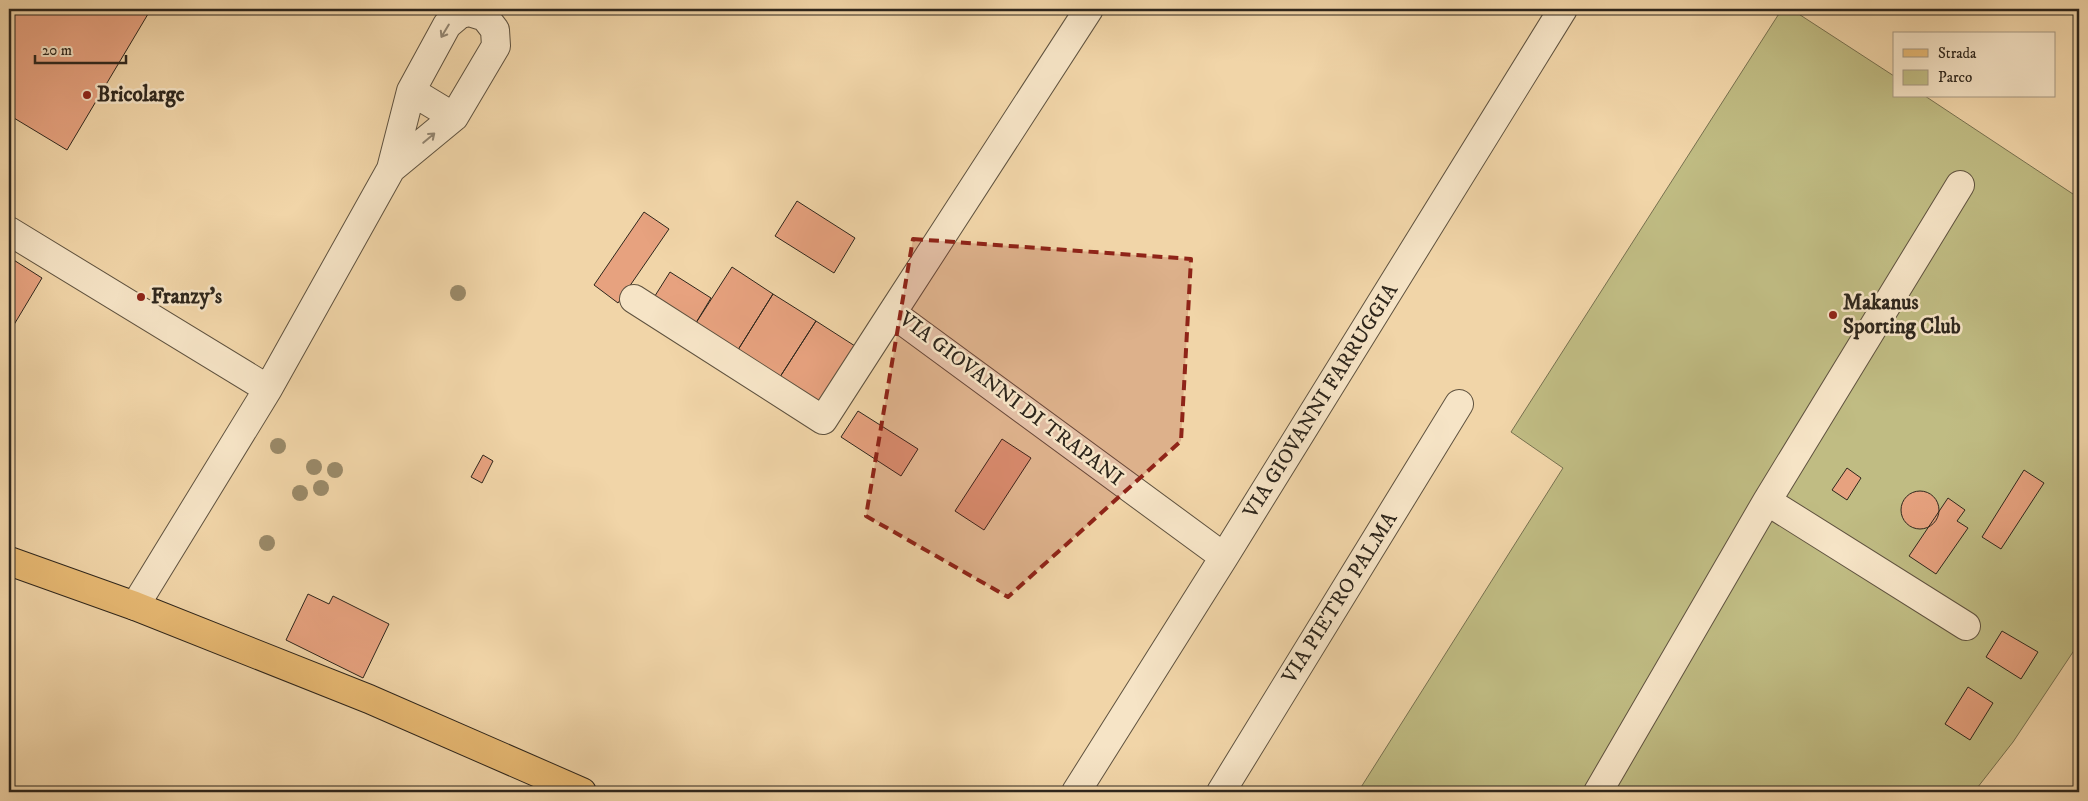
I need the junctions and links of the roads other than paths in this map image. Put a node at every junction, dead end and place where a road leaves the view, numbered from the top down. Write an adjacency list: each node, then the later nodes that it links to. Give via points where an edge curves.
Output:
1 (1089, 9): 9 (street, VIA GIOVANNI DI TRAPANI)
2 (1563, 9): 13 (street, VIA GIOVANNI FARRUGGIA)
3 (411, 91): 4 (street); 4 (street, one-way to 3, via 496,46 495,30 485,17 469,12 453,19); 5 (street)
4 (454, 116): 5 (street, one-way to 4)
5 (391, 169): 10 (street)
6 (1960, 185): 12 (street)
7 (9, 231): 10 (street)
8 (634, 299): 9 (street, via 824,420)
9 (892, 313): 13 (street, VIA GIOVANNI DI TRAPANI)
10 (268, 389): 15 (street)
11 (1459, 404): 19 (street, VIA PIETRO PALMA)
12 (1767, 500): 16 (street); 20 (street)
13 (1224, 557): 18 (street, VIA GIOVANNI FARRUGGIA)
14 (9, 561): 15 (main road)
15 (135, 606): 17 (main road, via 369,699)
16 (1966, 626)
17 (582, 792)
18 (1076, 792)
19 (1221, 792)
20 (1598, 792)

